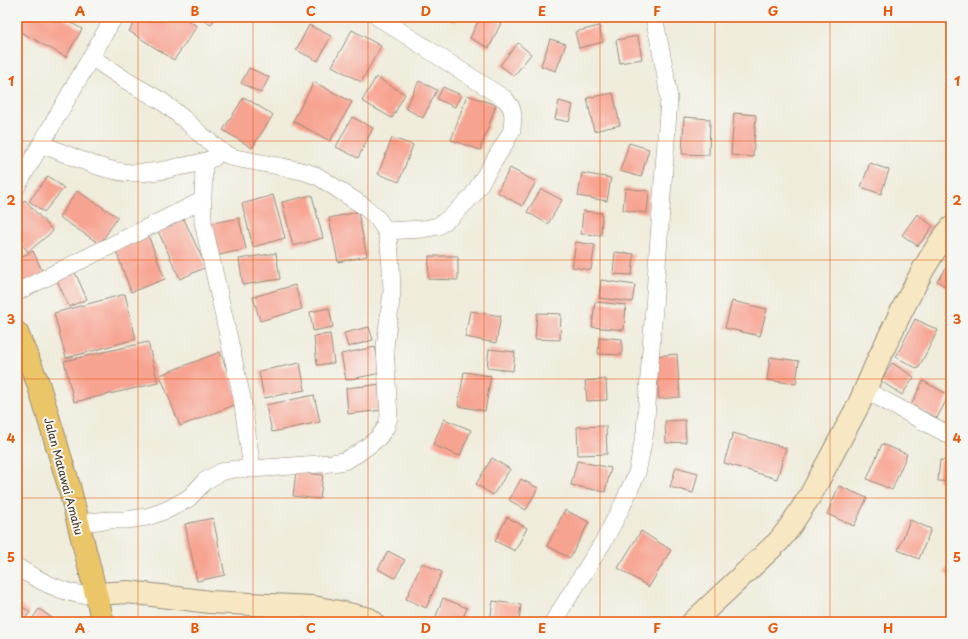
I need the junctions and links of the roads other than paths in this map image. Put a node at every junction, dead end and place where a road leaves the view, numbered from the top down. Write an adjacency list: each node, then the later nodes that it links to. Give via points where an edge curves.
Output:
1 (114, 17): 4 (street)
2 (378, 17): 11 (street, via 505,99 513,115 512,130 505,144 473,195 452,216 438,226)
3 (654, 17): 23 (street, via 669,99 645,432 641,457 622,506)
4 (91, 57): 5 (street); 6 (street, via 163,102)
5 (41, 144): 7 (street, via 99,167 131,173); 8 (street)
6 (223, 153): 7 (street); 11 (street, via 319,177 365,207)
7 (204, 162): 9 (street)
8 (17, 186)
9 (203, 200): 12 (street); 16 (street, via 203,222 242,398)
10 (951, 228): 14 (main road, via 924,268)
11 (386, 231): 16 (street, via 392,292 385,347 389,417 386,427 368,446 344,461)
12 (17, 292)
13 (17, 333): 17 (highway, Jalan Matawai Amahu, via 38,383)
14 (865, 390): 15 (street); 20 (main road, via 810,496 789,528 779,541)
15 (951, 436)
16 (252, 469): 17 (street, via 221,472 205,481 189,498 147,517)
17 (78, 523): 19 (highway, Jalan Matawai Amahu)
18 (17, 567): 19 (street, via 64,591 79,595)
19 (97, 594): 21 (highway, Jalan Matawai Amahu); 22 (main road, via 128,592 210,602 312,607)
20 (699, 619)
21 (103, 622)
22 (373, 622)
23 (553, 622)

